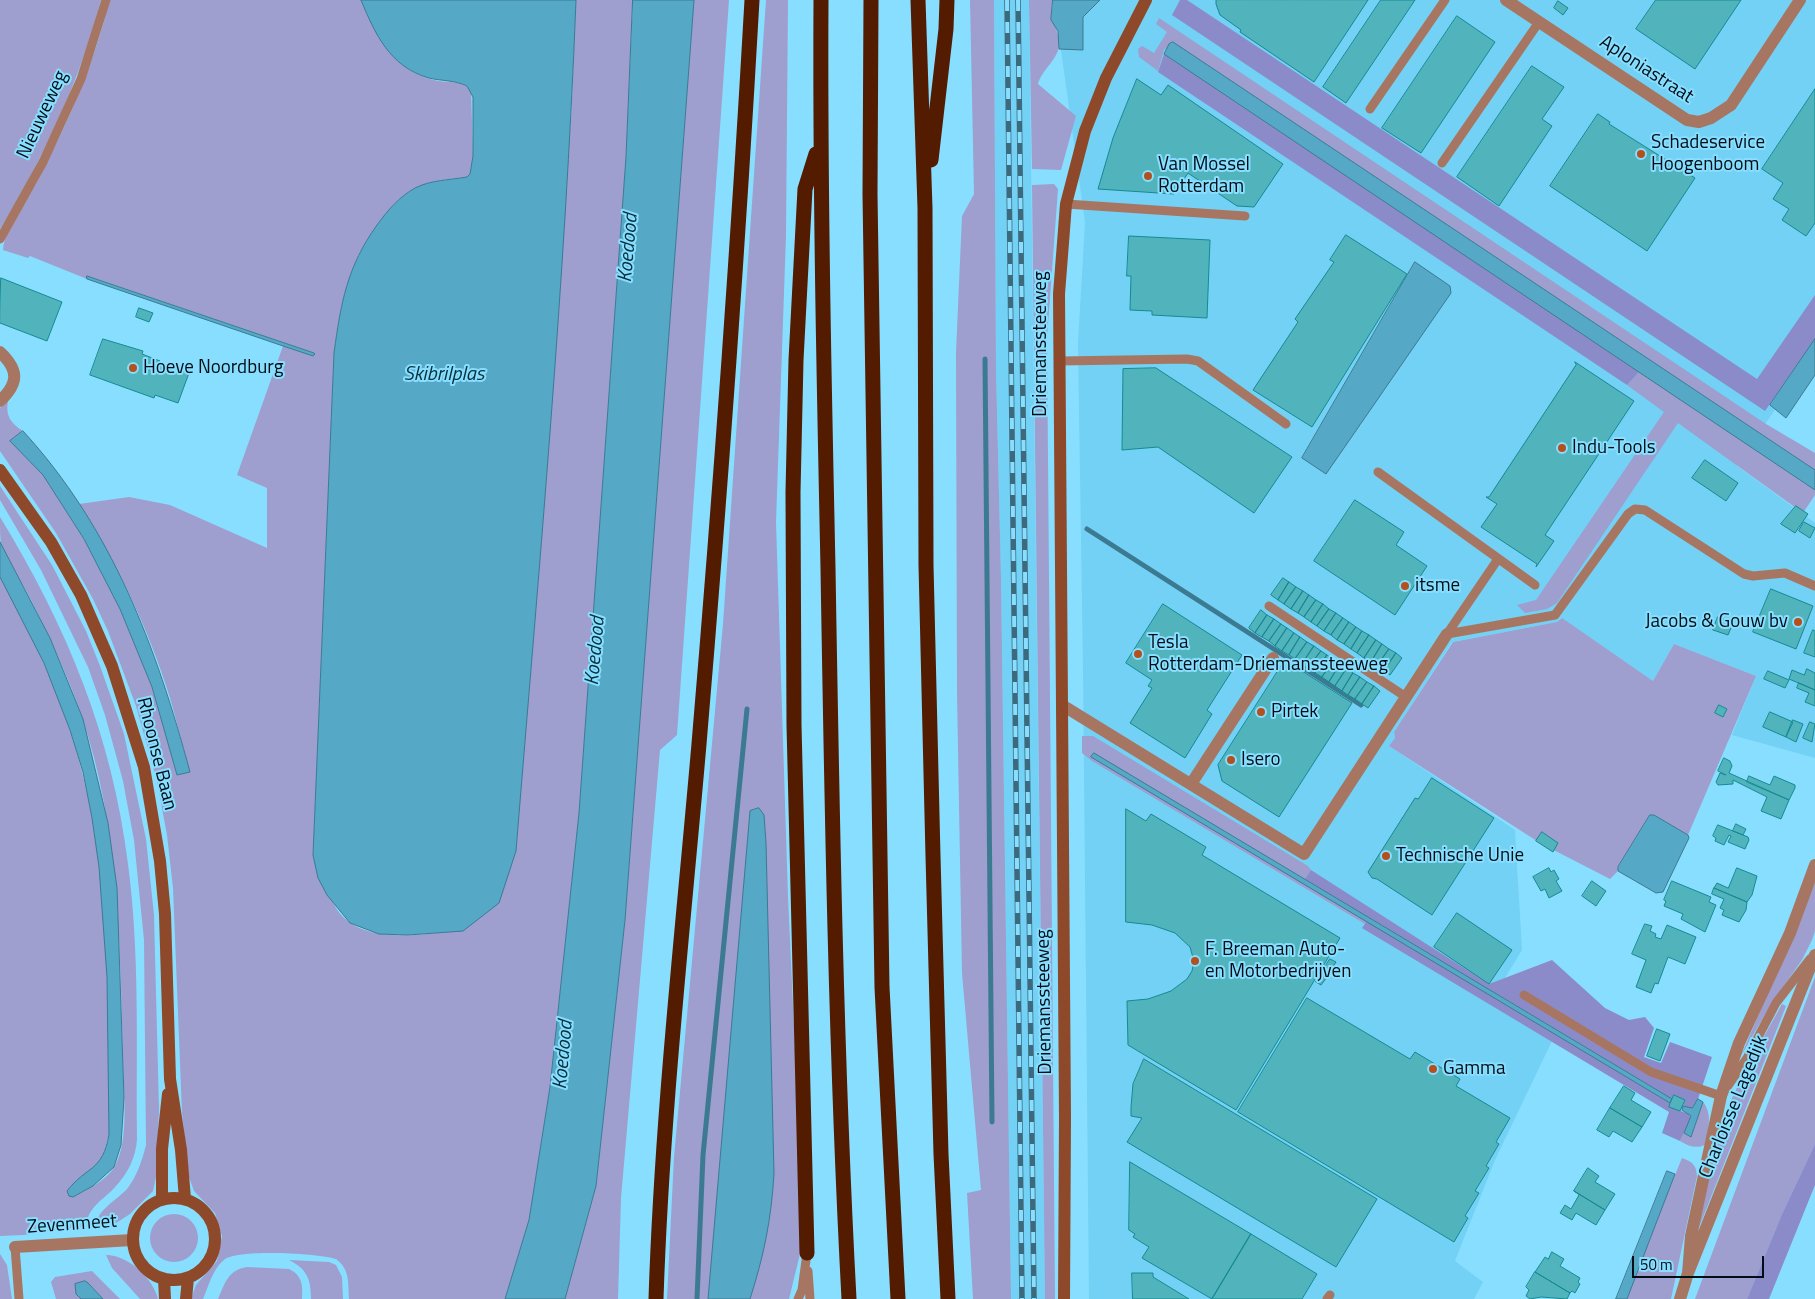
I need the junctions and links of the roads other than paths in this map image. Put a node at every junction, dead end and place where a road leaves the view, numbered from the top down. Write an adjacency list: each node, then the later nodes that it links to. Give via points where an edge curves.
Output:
1 (106, 0): 18 (lane, Nieuweweg, via 81,79 43,162)
2 (752, 0): 50 (highway, via 713,582 663,1137)
3 (822, 0): 13 (highway)
4 (871, 0): 54 (highway, via 870,194 882,987)
5 (918, 0): 16 (highway)
6 (947, 0): 16 (highway)
7 (1146, 0): 15 (main road, Driemanssteeweg, via 1106,78 1085,131)
8 (1445, 0): 12 (lane)
9 (1506, 0): 11 (street, Aploniastraat)
10 (1800, 0): 11 (street, Aploniastraat, via 1731,105 1699,122 1687,120)
11 (1539, 22): 14 (lane)
12 (1370, 109)
13 (820, 140): 43 (highway, via 805,189 793,492 794,725); 53 (highway, via 830,702)
14 (1442, 162)
15 (1066, 204): 17 (lane); 20 (main road, Driemanssteeweg, via 1058,294)
16 (925, 208): 55 (highway, via 926,565 941,1154)
17 (1245, 216)
18 (0, 239)
19 (0, 352): 21 (street, via 11,362 15,374 12,387)
20 (1060, 361): 22 (lane, via 1198,361); 32 (main road, Driemanssteeweg)
21 (0, 402)
22 (1286, 424)
23 (0, 470): 37 (main road, Rhoonse Baan, via 51,542 81,595 112,666 136,740 152,807 160,861 165,914)
24 (1378, 472): 25 (lane)
25 (1498, 559): 26 (lane); 29 (lane)
26 (1535, 585)
27 (1815, 586): 29 (lane, via 1785,574 1744,574 1645,510 1636,509 1628,514 1555,615)
28 (1269, 606): 31 (lane)
29 (1447, 634): 31 (street)
30 (1273, 658): 33 (street)
31 (1406, 697): 33 (street, via 1304,854)
32 (1062, 705): 33 (street); 56 (main road, Driemanssteeweg)
33 (1191, 784)
34 (1815, 865): 38 (street, Charloisse Lagedijk, via 1790,933 1739,1043)
35 (1815, 954): 38 (lane, Charloisse Lagedijk, via 1776,1003 1747,1058); 44 (street, Charloisse Lagedijk)
36 (1524, 994): 38 (lane, Charloisse Lagedijk, via 1651,1072)
37 (170, 1079): 39 (main road, Rhoonse Baan, via 162,1149); 40 (main road, Rhoonse Baan)
38 (1721, 1096): 44 (street, Charloisse Lagedijk, via 1691,1236)
39 (162, 1199): 40 (main road); 41 (main road, via 140,1214)
40 (185, 1199): 45 (main road, via 206,1213 215,1237 214,1250 208,1262)
41 (132, 1240): 42 (street, Zevenmeet); 46 (main road, via 141,1265)
42 (15, 1247): 47 (lane)
43 (807, 1253): 51 (lane); 52 (lane)
44 (1688, 1273): 57 (street, Charloisse Lagedijk)
45 (188, 1278): 46 (main road); 49 (main road)
46 (164, 1279): 48 (main road)
47 (19, 1299)
48 (165, 1299)
49 (186, 1299)
50 (656, 1299)
51 (798, 1299)
52 (810, 1299)
53 (848, 1299)
54 (898, 1299)
55 (948, 1299)
56 (1064, 1299)
57 (1680, 1299)

